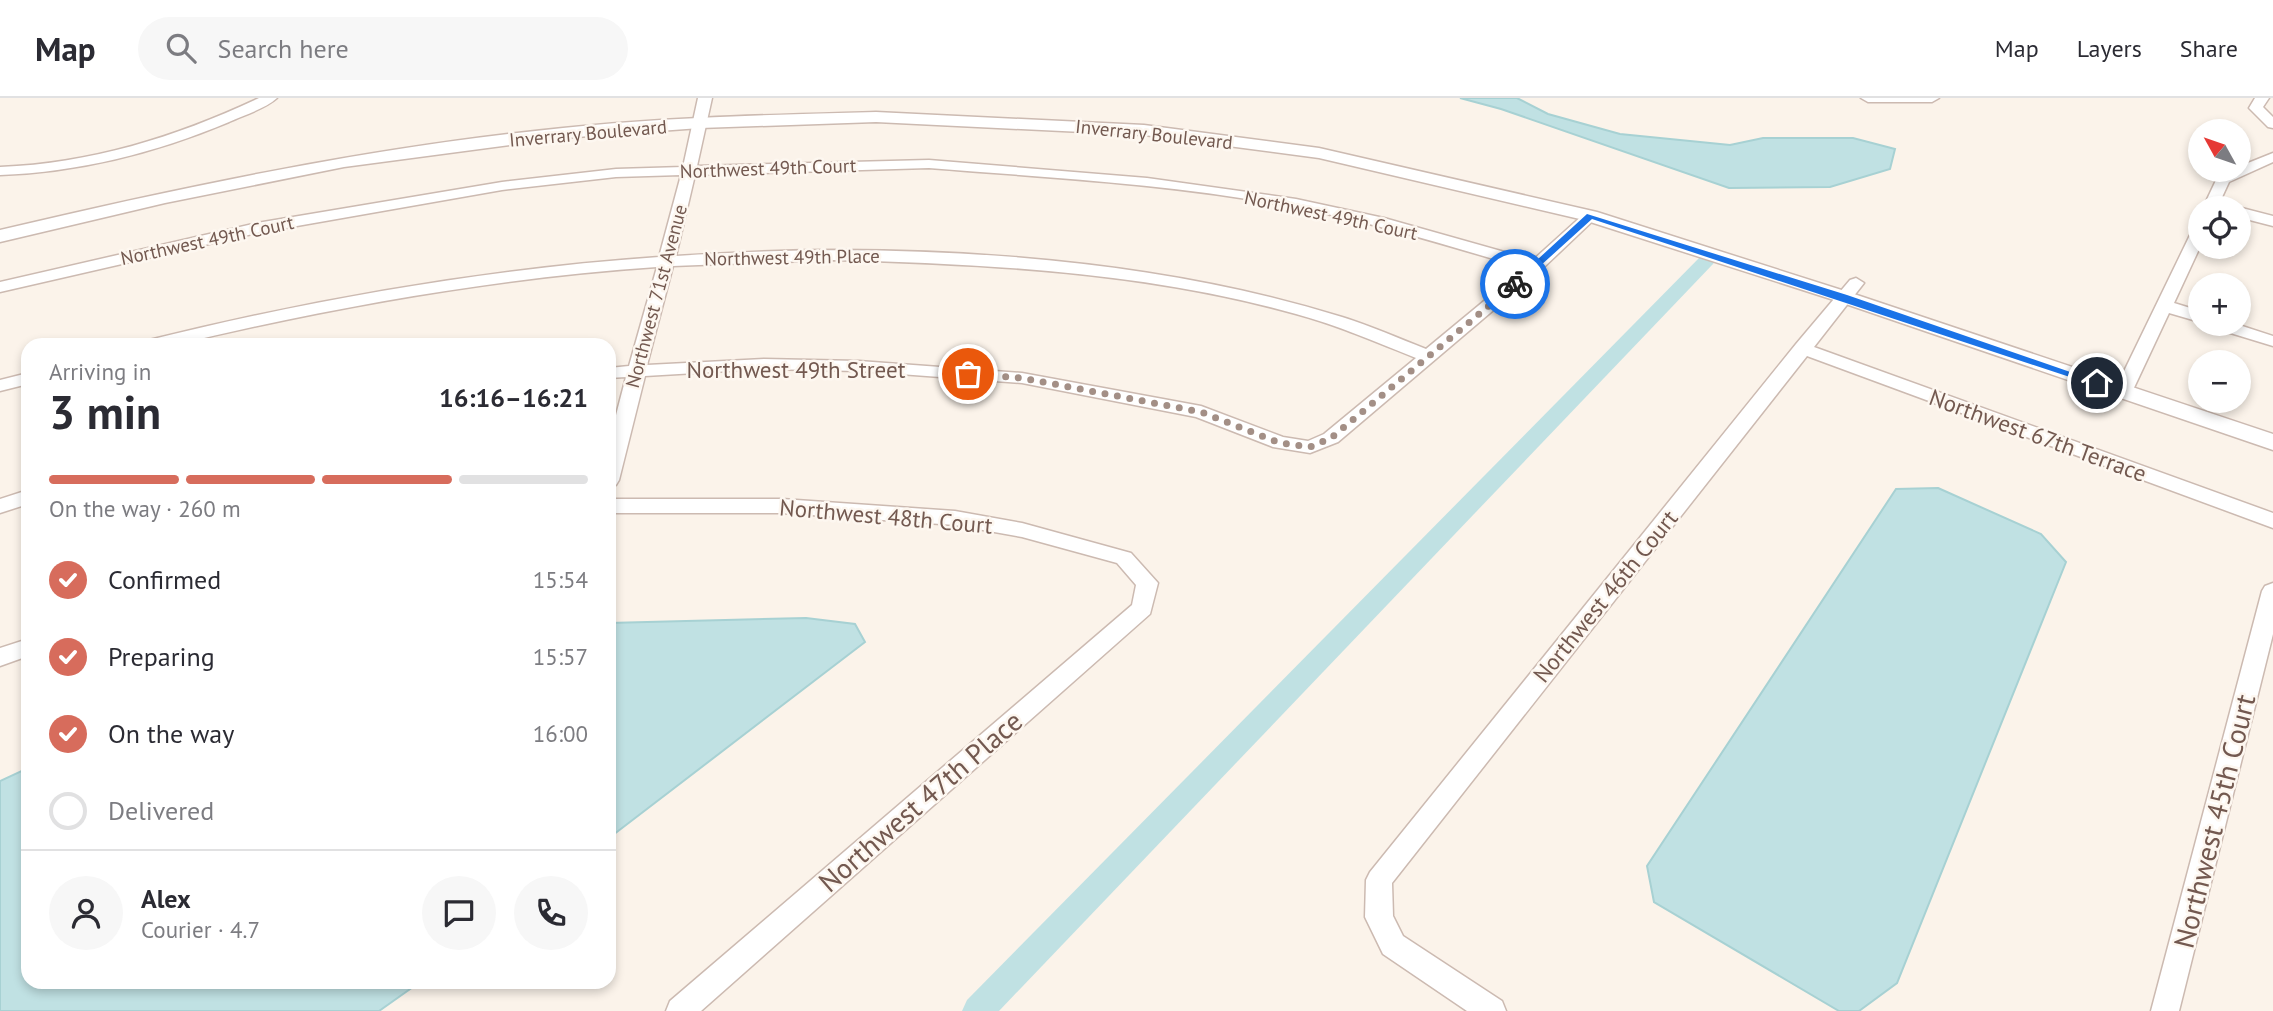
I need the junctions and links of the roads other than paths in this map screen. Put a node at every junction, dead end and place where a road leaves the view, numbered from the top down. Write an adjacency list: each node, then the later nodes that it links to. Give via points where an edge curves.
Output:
1 (270, 98): 9 (street, via 242,113 110,157)
2 (1868, 98): 3 (street)
3 (1932, 98)
4 (2262, 98): 6 (street, via 2256,108)
5 (702, 111): 8 (street, Northwest 71st Avenue); 12 (street, Inverrary Boulevard, via 1144,130 1319,153); 14 (street, Inverrary Boulevard, via 529,125 285,161 146,187); 15 (street, Inverrary Boulevard, via 344,162); 20 (street, Inverrary Boulevard, via 874,107 1018,112 1134,120 1320,144 1489,174 1612,205)
6 (2273, 124)
7 (2273, 158): 10 (street, via 2222,179)
8 (688, 170): 17 (street, Northwest 71st Avenue); 18 (street, Northwest 49th Court, via 929,164 1147,181 1356,216); 19 (street, Northwest 49th Court, via 617,173 475,190 257,228)
9 (0, 171)
10 (2217, 196)
11 (2251, 215): 13 (street)
12 (1590, 216): 18 (street); 20 (street, Inverrary Boulevard)
13 (2273, 221)
14 (0, 224)
15 (0, 236)
16 (2188, 255): 21 (street)
17 (668, 261): 24 (street, Northwest 49th Place, via 406,290); 27 (street, Northwest 49th Place, via 749,255 874,255 991,260 1129,275 1242,295 1338,321); 28 (street, Northwest 71st Avenue)
18 (1536, 267): 27 (street)
19 (0, 287)
20 (1850, 290): 26 (street, Northwest 46th Court); 31 (street, Inverrary Boulevard)
21 (2163, 305): 22 (street); 31 (street)
22 (2188, 313)
23 (2251, 334): 25 (street)
24 (183, 338)
25 (2272, 341)
26 (1802, 348): 39 (street, Northwest 67th Terrace); 45 (street, Northwest 46th Court, via 1379,880 1379,917 1393,945)
27 (1429, 357): 28 (street, Northwest 49th Street, via 1331,438 1310,447 1280,443 1201,412 1022,378 764,364)
28 (635, 370): 29 (street, Northwest 49th Street); 35 (street, Northwest 71st Avenue)
29 (616, 372)
30 (21, 380): 32 (street)
31 (2126, 385): 33 (street, Inverrary Boulevard); 34 (street, Inverrary Boulevard)
32 (0, 386)
33 (2273, 425)
34 (2273, 442)
35 (616, 450)
36 (21, 500): 37 (street)
37 (0, 506)
38 (616, 506): 40 (street, Northwest 48th Court, via 782,506 955,518 1022,530 1124,558)
39 (2273, 521)
40 (1147, 583): 44 (street, Northwest 47th Place, via 1142,608)
41 (2273, 591): 46 (street, Northwest 45th Court)
42 (21, 650): 43 (street)
43 (0, 657)
44 (680, 1011)
45 (1492, 1011)
46 (2165, 1011)

